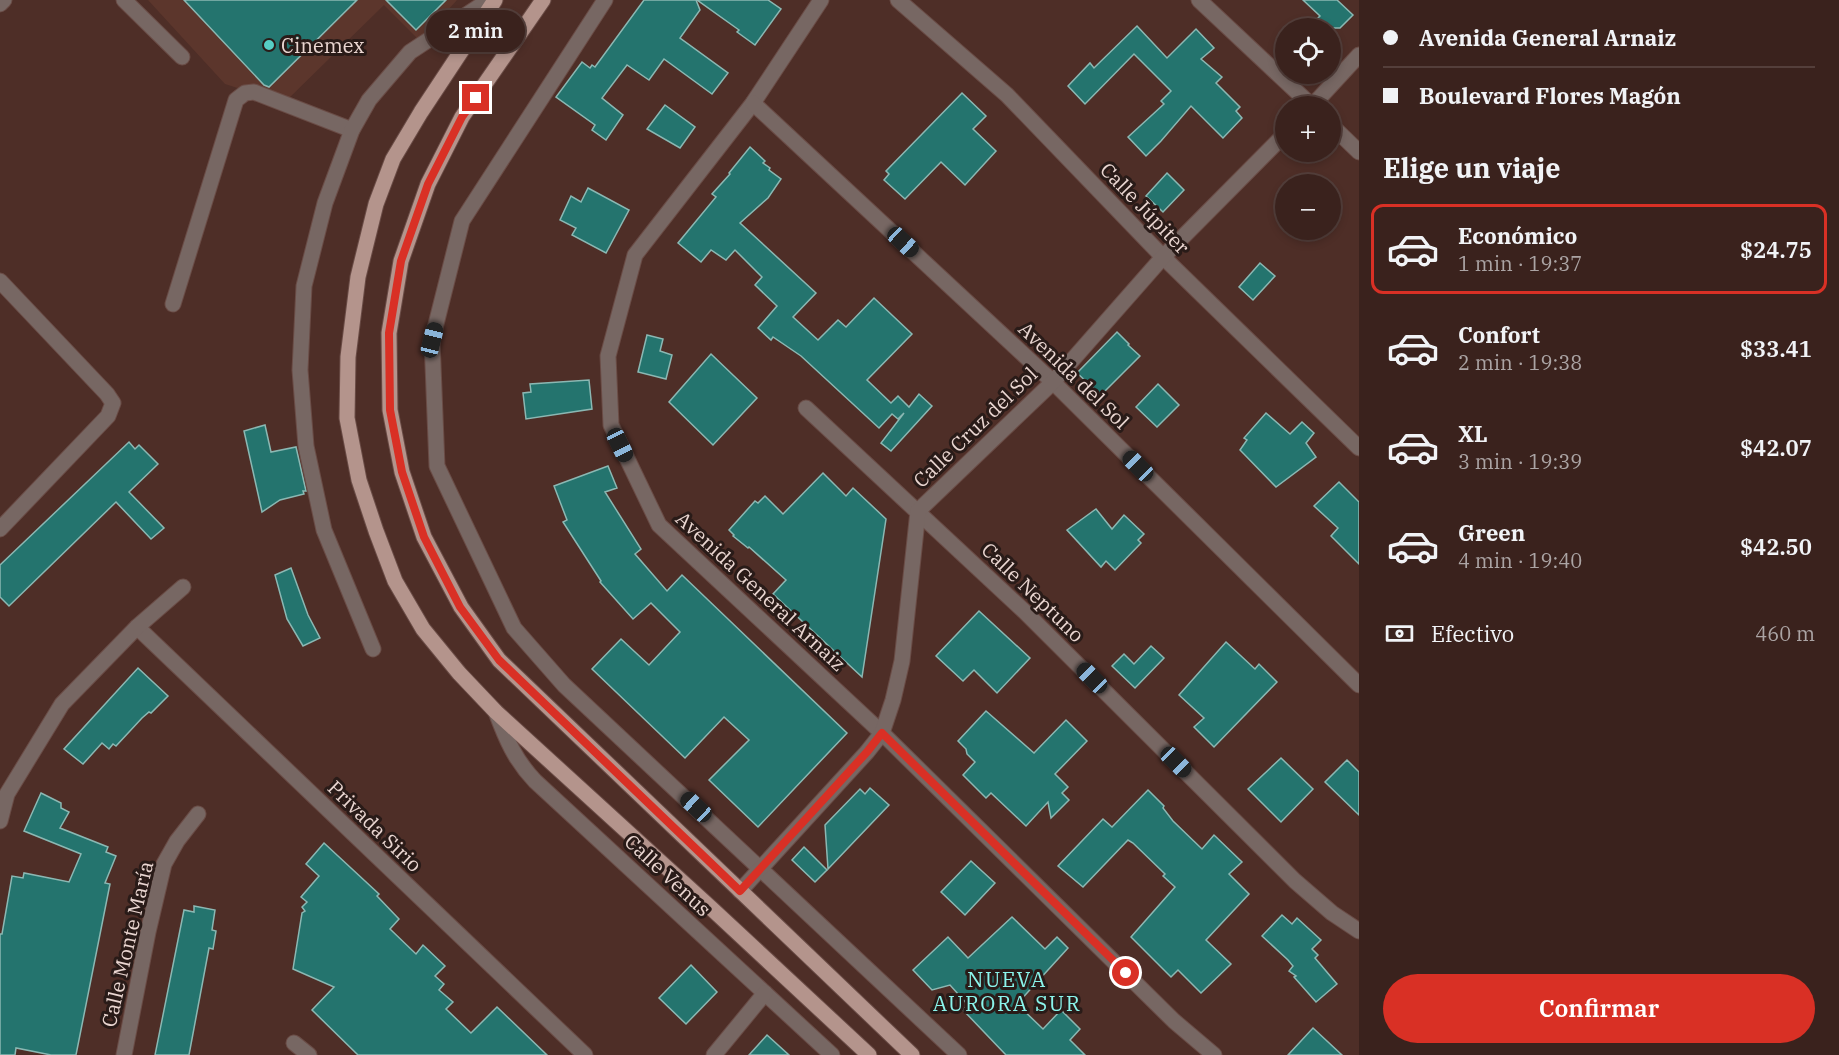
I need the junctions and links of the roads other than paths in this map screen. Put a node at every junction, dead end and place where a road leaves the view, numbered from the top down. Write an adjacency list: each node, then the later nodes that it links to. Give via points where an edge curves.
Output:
1 (4, 0): 10 (street)
2 (124, 0): 12 (street)
3 (489, 0): 16 (street, via 410,52 369,100)
4 (495, 0): 32 (main road, via 393,159 376,204 357,276 348,357 347,418 359,480 395,581 423,629)
5 (543, 0): 37 (main road, via 462,117 428,184 401,261 389,333 390,410 402,472 424,537 460,607 499,660)
6 (605, 0): 36 (street, via 462,221 432,340 437,466 514,628 564,685)
7 (821, 0): 15 (street, Avenida General Arnaiz)
8 (898, 0): 20 (street, Calle Júpiter, via 1006,95)
9 (1199, 0): 13 (street)
10 (0, 4)
11 (1359, 55): 14 (street)
12 (182, 57)
13 (1301, 96)
14 (1321, 96)
15 (753, 103): 23 (street, Avenida del Sol); 33 (street, Avenida General Arnaiz, via 635,255 608,356 610,425 658,525)
16 (352, 130): 22 (street, via 254,92 236,100); 30 (street, via 325,204 304,286 300,370 306,446 324,530)
17 (1341, 135): 19 (street)
18 (1275, 144): 20 (street, Calle Cruz del Sol)
19 (1359, 152)
20 (1163, 257): 23 (street, Calle Cruz del Sol); 25 (street, Calle Júpiter)
21 (0, 280): 27 (street, via 113,403 108,416)
22 (173, 304)
23 (1053, 382): 26 (street, Calle Cruz del Sol); 31 (street, Avenida del Sol)
24 (806, 408): 26 (street, Calle Neptuno)
25 (1359, 448)
26 (918, 510): 33 (street, Calle Cruz del Sol, via 902,661); 38 (street, Calle Neptuno, via 1295,880)
27 (0, 529)
28 (183, 587): 29 (street)
29 (136, 627): 35 (street, via 62,704 7,795); 41 (street, Privada Sirio)
30 (373, 649)
31 (1359, 685)
32 (496, 712): 39 (street, Calle Venus, via 509,746 535,781); 46 (main road)
33 (882, 733): 36 (street, Calle Cruz del Sol); 49 (street, Avenida General Arnaiz, via 1174,1022)
34 (198, 814): 42 (street, Calle Monte María, via 164,864)
35 (0, 820)
36 (762, 868): 37 (street, Calle Cruz del Sol); 48 (street)
37 (740, 891): 47 (main road)
38 (1359, 931)
39 (765, 993): 44 (street); 45 (street, Calle Venus)
40 (294, 1043): 43 (street)
41 (574, 1051)
42 (124, 1055)
43 (309, 1055)
44 (714, 1055)
45 (832, 1055)
46 (869, 1055)
47 (912, 1055)
48 (959, 1055)
49 (1214, 1055)

